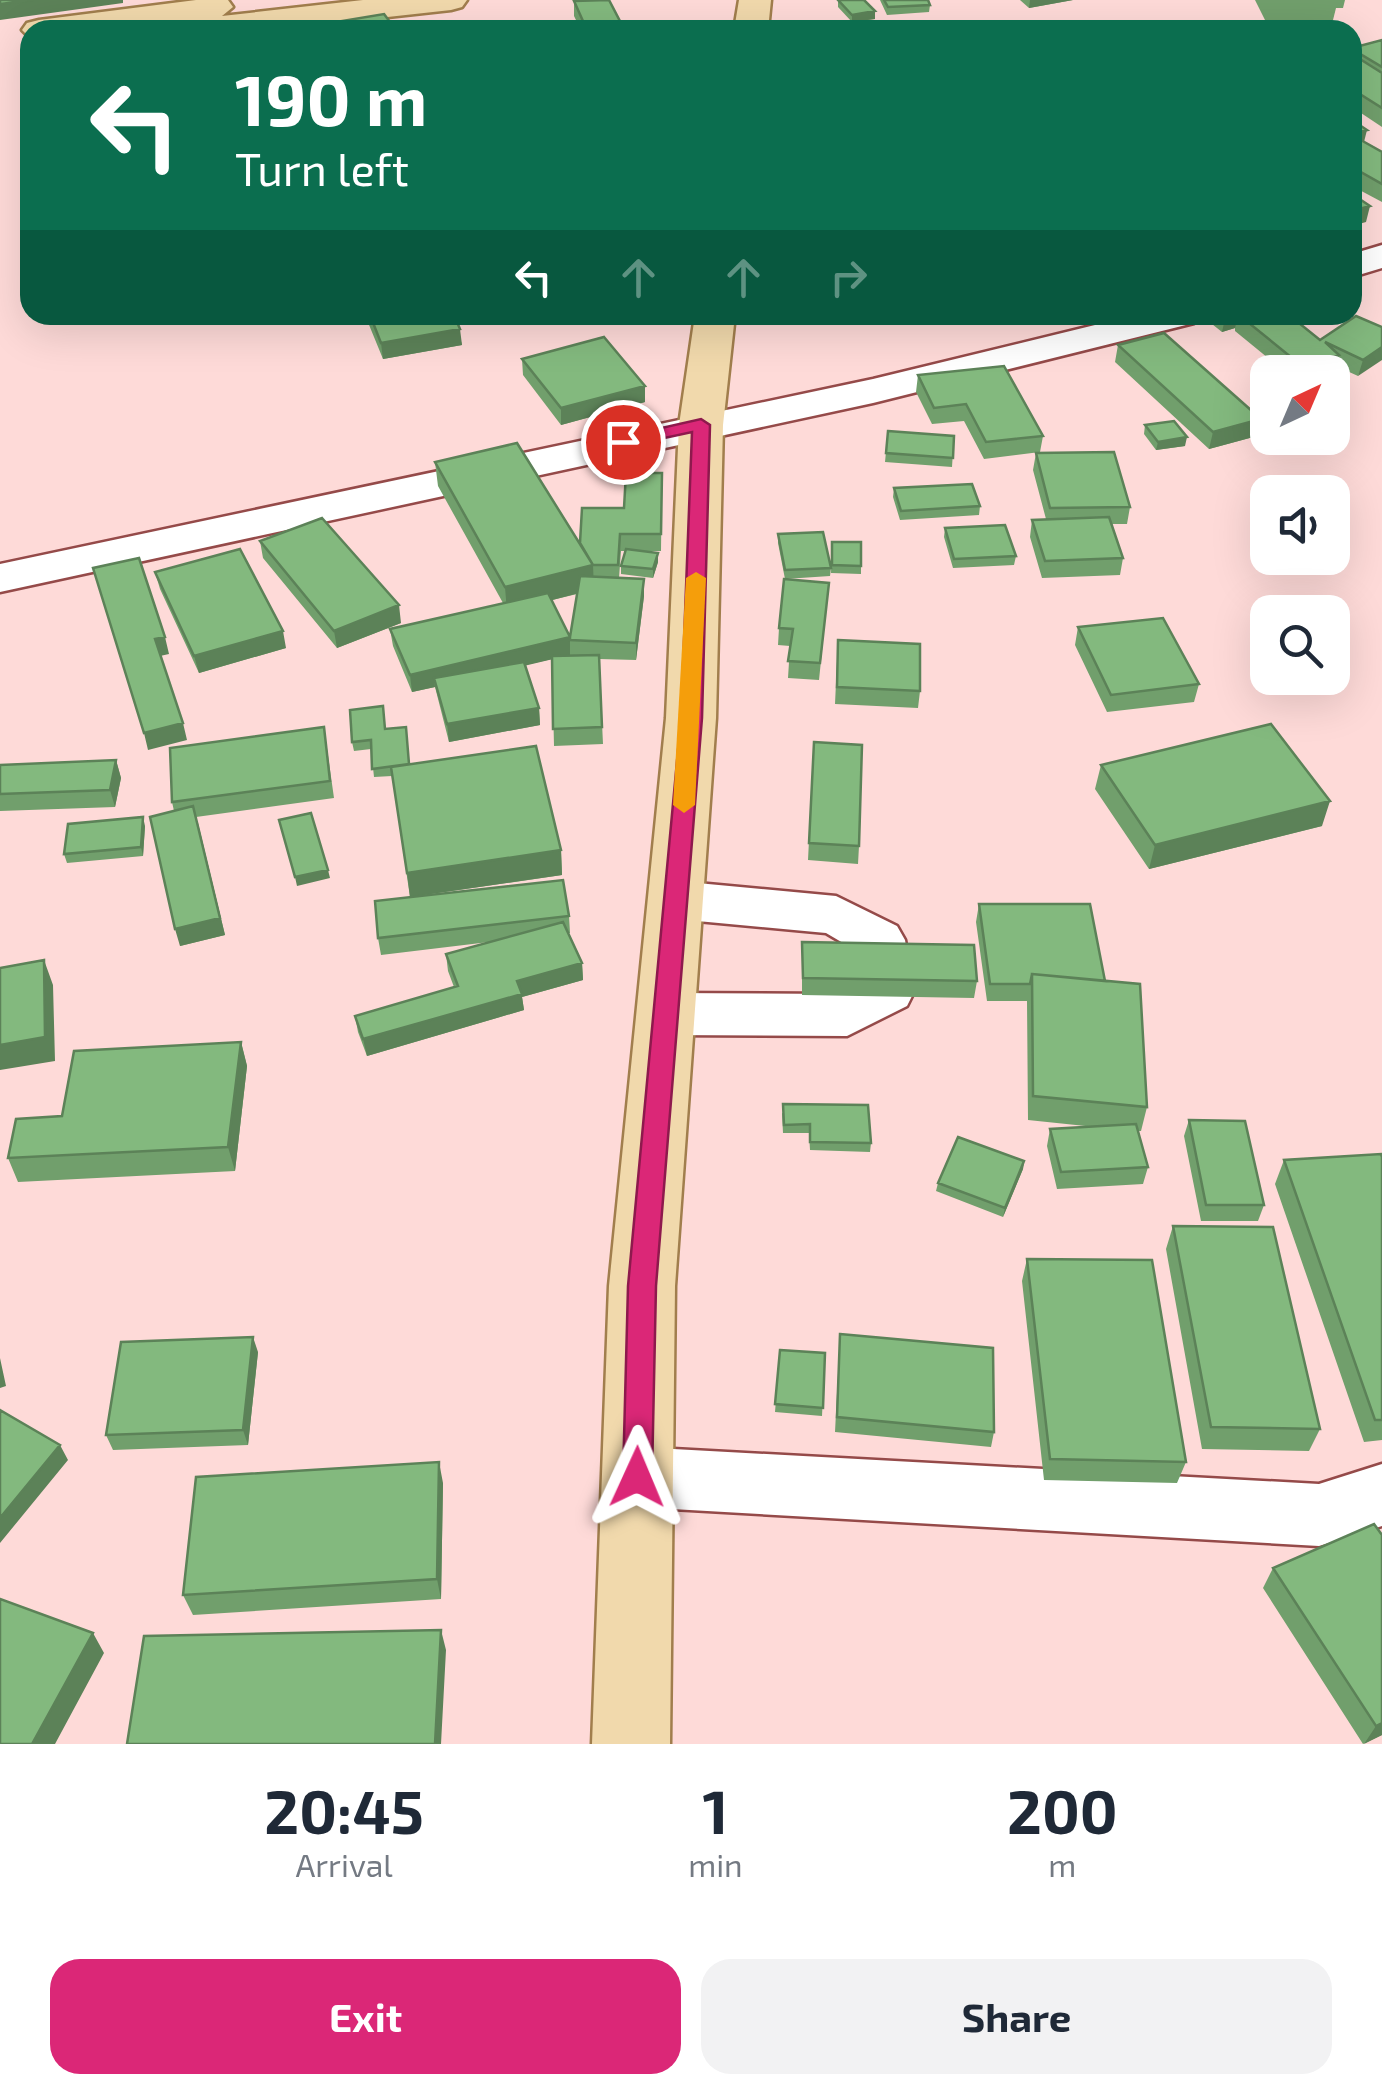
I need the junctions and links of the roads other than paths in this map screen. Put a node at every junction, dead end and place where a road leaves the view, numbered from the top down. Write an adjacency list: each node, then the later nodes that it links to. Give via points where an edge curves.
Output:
1 (280, 0): 3 (main road)
2 (452, 0): 4 (main road)
3 (152, 20)
4 (271, 20)
5 (714, 325): 7 (main road)
6 (1140, 325): 7 (street)
7 (701, 425): 8 (street); 9 (main road, via 691,718)
8 (0, 578)
9 (676, 900): 10 (main road); 10 (street, via 836,915 880,940 888,992 846,1016)
10 (666, 1014): 11 (main road, via 642,1286)
11 (637, 1477): 12 (street, via 1319,1515); 13 (main road)
12 (1382, 1494)
13 (631, 1744)

